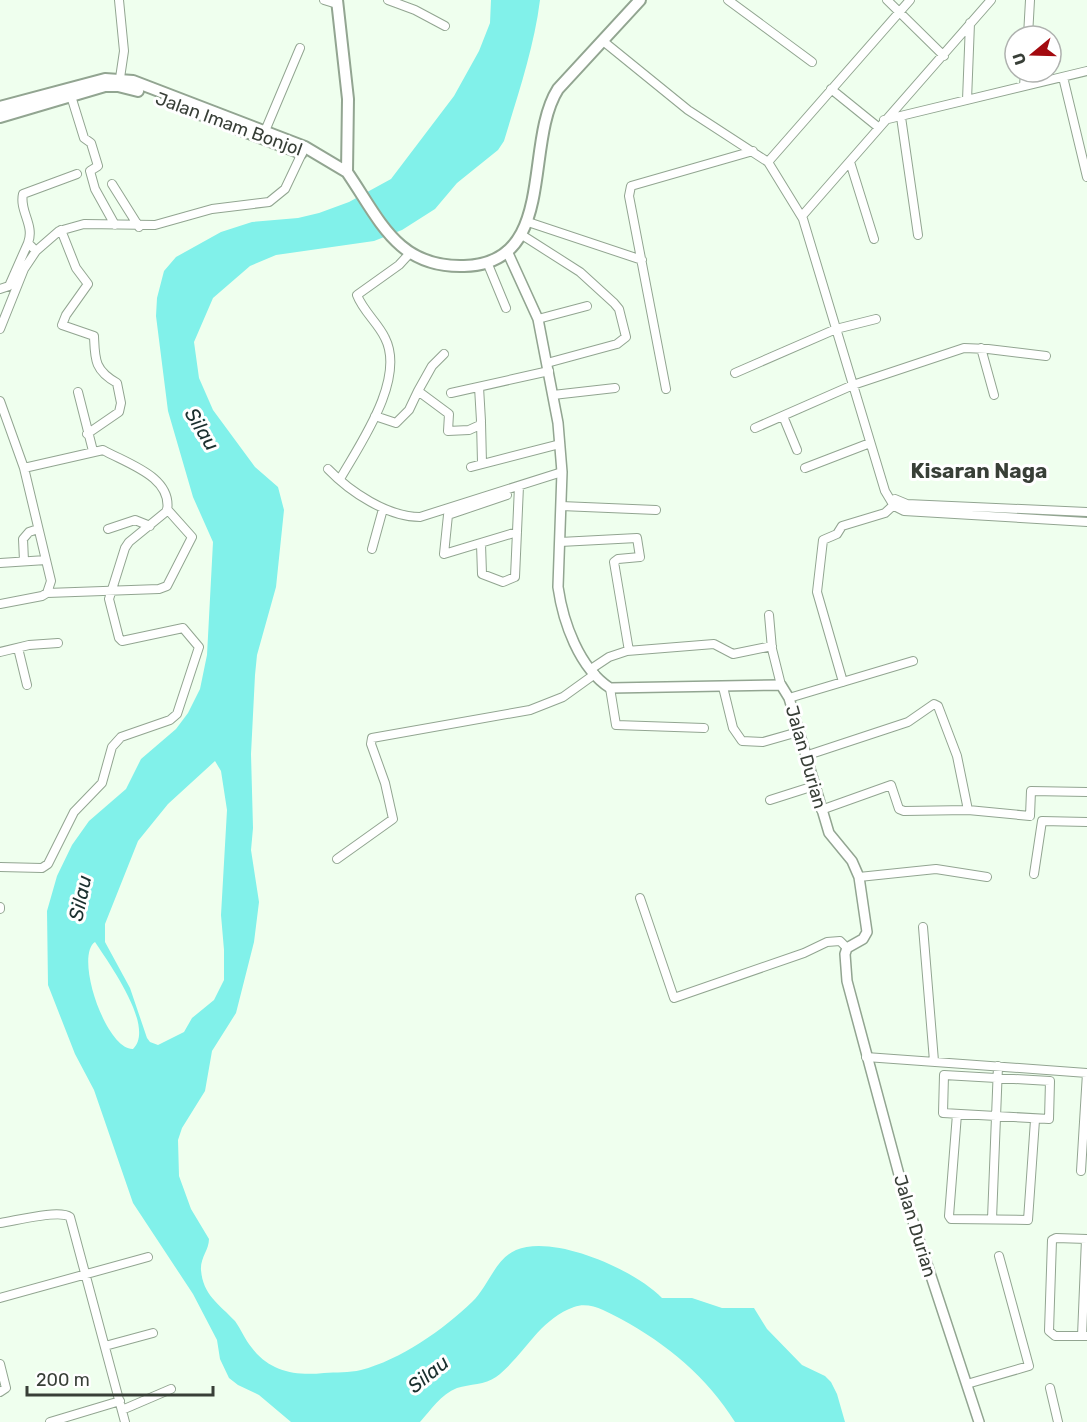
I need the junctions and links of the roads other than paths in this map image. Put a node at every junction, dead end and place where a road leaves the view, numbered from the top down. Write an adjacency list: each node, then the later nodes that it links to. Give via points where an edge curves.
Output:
1 (118, 0): 21 (street, via 124,51)
2 (324, 0): 10 (street)
3 (388, 0): 14 (street)
4 (640, 0): 15 (main road)
5 (728, 0): 18 (street)
6 (887, 0): 11 (street)
7 (910, 0): 11 (street)
8 (991, 0): 12 (street)
9 (1030, 0): 13 (street)
10 (337, 2): 37 (main road, via 348,99)
11 (900, 12): 17 (street); 25 (street)
12 (970, 23): 17 (street); 27 (street)
13 (1029, 24)
14 (446, 26)
15 (603, 41): 34 (street, via 688,110); 42 (main road, via 549,104)
16 (300, 48): 32 (street)
17 (944, 56): 31 (street)
18 (812, 62)
19 (1087, 71): 20 (street)
20 (1063, 77)
21 (120, 78): 28 (main road, Jalan Imam Bonjol, via 97,81); 32 (main road, Jalan Imam Bonjol)
22 (1063, 81): 39 (street)
23 (1032, 84): 24 (street)
24 (1024, 86): 27 (street)
25 (831, 89): 31 (street); 35 (street)
26 (71, 96): 28 (main road, Jalan Imam Bonjol); 32 (main road, Jalan Imam Bonjol, via 105,86 125,87); 43 (street, via 84,138 94,149 98,166 90,171 94,189)
27 (967, 100): 30 (street)
28 (8, 108): 29 (main road, Jalan Imam Bonjol)
29 (0, 117)
30 (901, 117): 31 (street); 47 (street)
31 (881, 124): 36 (street)
32 (261, 132): 33 (main road, Jalan Imam Bonjol)
33 (306, 151): 37 (main road, Jalan Imam Bonjol); 44 (street, via 285,189 269,202 212,209)
34 (753, 151): 35 (street); 53 (street, via 631,186 629,196)
35 (768, 162): 41 (street)
36 (850, 162): 41 (street); 48 (street)
37 (347, 172): 52 (main road, via 396,244)
38 (77, 174): 49 (street, via 23,194 31,229)
39 (1087, 177)
40 (112, 184): 44 (street)
41 (802, 216): 61 (street)
42 (528, 222): 46 (main road); 53 (street)
43 (115, 225): 44 (street); 45 (street)
44 (139, 227)
45 (61, 230): 50 (street); 81 (street, via 76,268 88,284 62,325 94,336 94,357 105,376 117,383 122,403 119,412)
46 (522, 235): 51 (main road); 65 (street, via 580,272 614,303 626,337 617,344)
47 (918, 235)
48 (874, 239)
49 (28, 243): 50 (street); 55 (street, via 9,286)
50 (36, 251): 60 (street, via 24,269)
51 (507, 251): 54 (main road); 58 (street)
52 (410, 253): 54 (main road, via 426,261 455,266); 77 (street, via 399,266 357,296 386,339 391,357 389,378)
53 (642, 260): 70 (street)
54 (487, 262): 57 (street)
55 (0, 289)
56 (587, 306): 58 (street)
57 (506, 308)
58 (538, 319): 65 (street)
59 (876, 319): 61 (street)
60 (0, 329)
61 (836, 329): 66 (street); 67 (street)
62 (981, 348): 64 (street); 67 (street, via 964,348); 74 (street)
63 (444, 354): 71 (street, via 431,367)
64 (1046, 356)
65 (548, 367): 68 (street); 75 (street)
66 (735, 373)
67 (853, 385): 78 (street); 82 (street)
68 (478, 387): 73 (street); 79 (street)
69 (615, 388): 75 (street)
70 (666, 389)
71 (418, 391): 77 (street, via 409,410 396,423); 79 (street, via 449,414 448,431 469,430)
72 (78, 392): 81 (street)
73 (451, 393)
74 (994, 394)
75 (553, 395): 83 (street)
76 (0, 401): 88 (street)
77 (375, 416): 92 (street)
78 (783, 416): 80 (street); 84 (street)
79 (481, 421): 86 (street)
80 (755, 428)
81 (87, 434): 85 (street)
82 (870, 442): 89 (street); 94 (street, via 886,494)
83 (560, 444): 86 (street); 91 (street)
84 (797, 450)
85 (93, 451): 88 (street); 96 (street, via 103,450 159,482 165,491)
86 (482, 463): 87 (street)
87 (471, 467)
88 (24, 468): 102 (street)
89 (805, 468)
90 (328, 470): 92 (street)
91 (562, 472): 93 (street); 95 (street)
92 (340, 479): 97 (street)
93 (519, 489): 97 (street, via 420,517 396,515); 104 (street); 106 (street, via 448,514 445,555)
94 (896, 503): 99 (street); 100 (street, via 904,511); 122 (street, via 885,513 842,526 822,543 817,592)
95 (561, 506): 98 (street); 105 (street)
96 (167, 509): 101 (street); 111 (street, via 192,537 167,586)
97 (383, 509): 107 (street)
98 (656, 510)
99 (1087, 512)
100 (1087, 522)
101 (150, 526): 103 (street, via 135,520); 111 (street, via 127,545)
102 (39, 529): 108 (street); 109 (street, via 23,539)
103 (108, 529)
104 (517, 532): 106 (street); 106 (street, via 515,577 510,580 503,582 482,574)
105 (560, 542): 118 (street, via 637,538 640,557 614,562); 121 (street, via 561,603 577,650)
106 (481, 544)
107 (372, 549)
108 (46, 560): 109 (street); 112 (street, via 51,581)
109 (24, 561): 110 (street)
110 (0, 563)
111 (112, 592): 112 (street); 140 (street, via 110,604 120,640 183,628 198,645 177,714 115,742 102,783 75,812 46,866)
112 (47, 593): 113 (street)
113 (0, 604)
114 (769, 615): 116 (street)
115 (58, 643): 117 (street)
116 (772, 646): 118 (street, via 733,654 714,644); 124 (street)
117 (18, 648): 119 (street); 123 (street)
118 (629, 651): 121 (street, via 609,657)
119 (0, 652)
120 (913, 661): 122 (street)
121 (593, 671): 126 (street); 139 (street, via 563,697 530,710 372,738 393,819)
122 (843, 682): 127 (street)
123 (27, 685)
124 (781, 685): 125 (street, Jalan Durian); 127 (street, Jalan Durian)
125 (723, 687): 126 (street, Jalan Durian); 129 (street, via 733,728 742,741 755,743)
126 (610, 688): 128 (street, via 616,725)
127 (789, 698): 129 (street, Jalan Durian)
128 (704, 728)
129 (798, 732): 130 (street, Jalan Durian)
130 (805, 756): 131 (street, Jalan Durian); 135 (street, via 909,722 934,704 957,756)
131 (814, 786): 133 (street); 134 (street, Jalan Durian)
132 (1087, 792): 136 (street, via 1031,791)
133 (770, 800)
134 (821, 810): 135 (street, via 891,785 901,810); 142 (street, Jalan Durian, via 832,839 852,861)
135 (968, 810): 136 (street)
136 (1030, 816): 137 (street, via 1030,820)
137 (1042, 821): 138 (street); 141 (street)
138 (1087, 822)
139 (337, 859)
140 (0, 867)
141 (1034, 874)
142 (859, 877): 143 (street, via 936,869); 146 (street, Jalan Durian, via 867,932)
143 (987, 877)
144 (640, 898): 146 (street, via 674,998 827,942 840,941)
145 (923, 927): 148 (street)
146 (847, 948): 147 (street, Jalan Durian, via 847,981)
147 (866, 1057): 148 (street); 168 (street, Jalan Durian, via 905,1197)
148 (934, 1062): 149 (street)
149 (998, 1066): 150 (street); 151 (street)
150 (1087, 1073): 155 (street)
151 (998, 1078): 152 (street, via 944,1075 942,1113); 153 (street); 154 (street, via 1051,1082 1049,1119)
152 (957, 1114): 153 (street); 157 (street, via 949,1217)
153 (996, 1117): 154 (street); 157 (street)
154 (1035, 1120): 157 (street, via 1029,1219)
155 (1085, 1130): 156 (street)
156 (1081, 1171)
157 (990, 1219)
158 (0, 1223): 162 (street, via 68,1215)
159 (1087, 1239): 165 (street); 165 (street, via 1056,1238 1051,1245 1049,1330 1055,1336)
160 (999, 1256): 168 (street, via 1029,1366)
161 (148, 1257): 162 (street)
162 (87, 1275): 163 (street); 166 (street)
163 (0, 1298)
164 (153, 1333): 166 (street)
165 (1084, 1336)
166 (105, 1346): 172 (street)
167 (0, 1364): 171 (street, via 6,1386)
168 (967, 1384): 175 (street, Jalan Durian)
169 (1050, 1388): 176 (street)
170 (171, 1389): 172 (street)
171 (0, 1392)
172 (121, 1405): 173 (street); 174 (street)
173 (50, 1422)
174 (125, 1422)
175 (979, 1422)
176 (1058, 1422)

